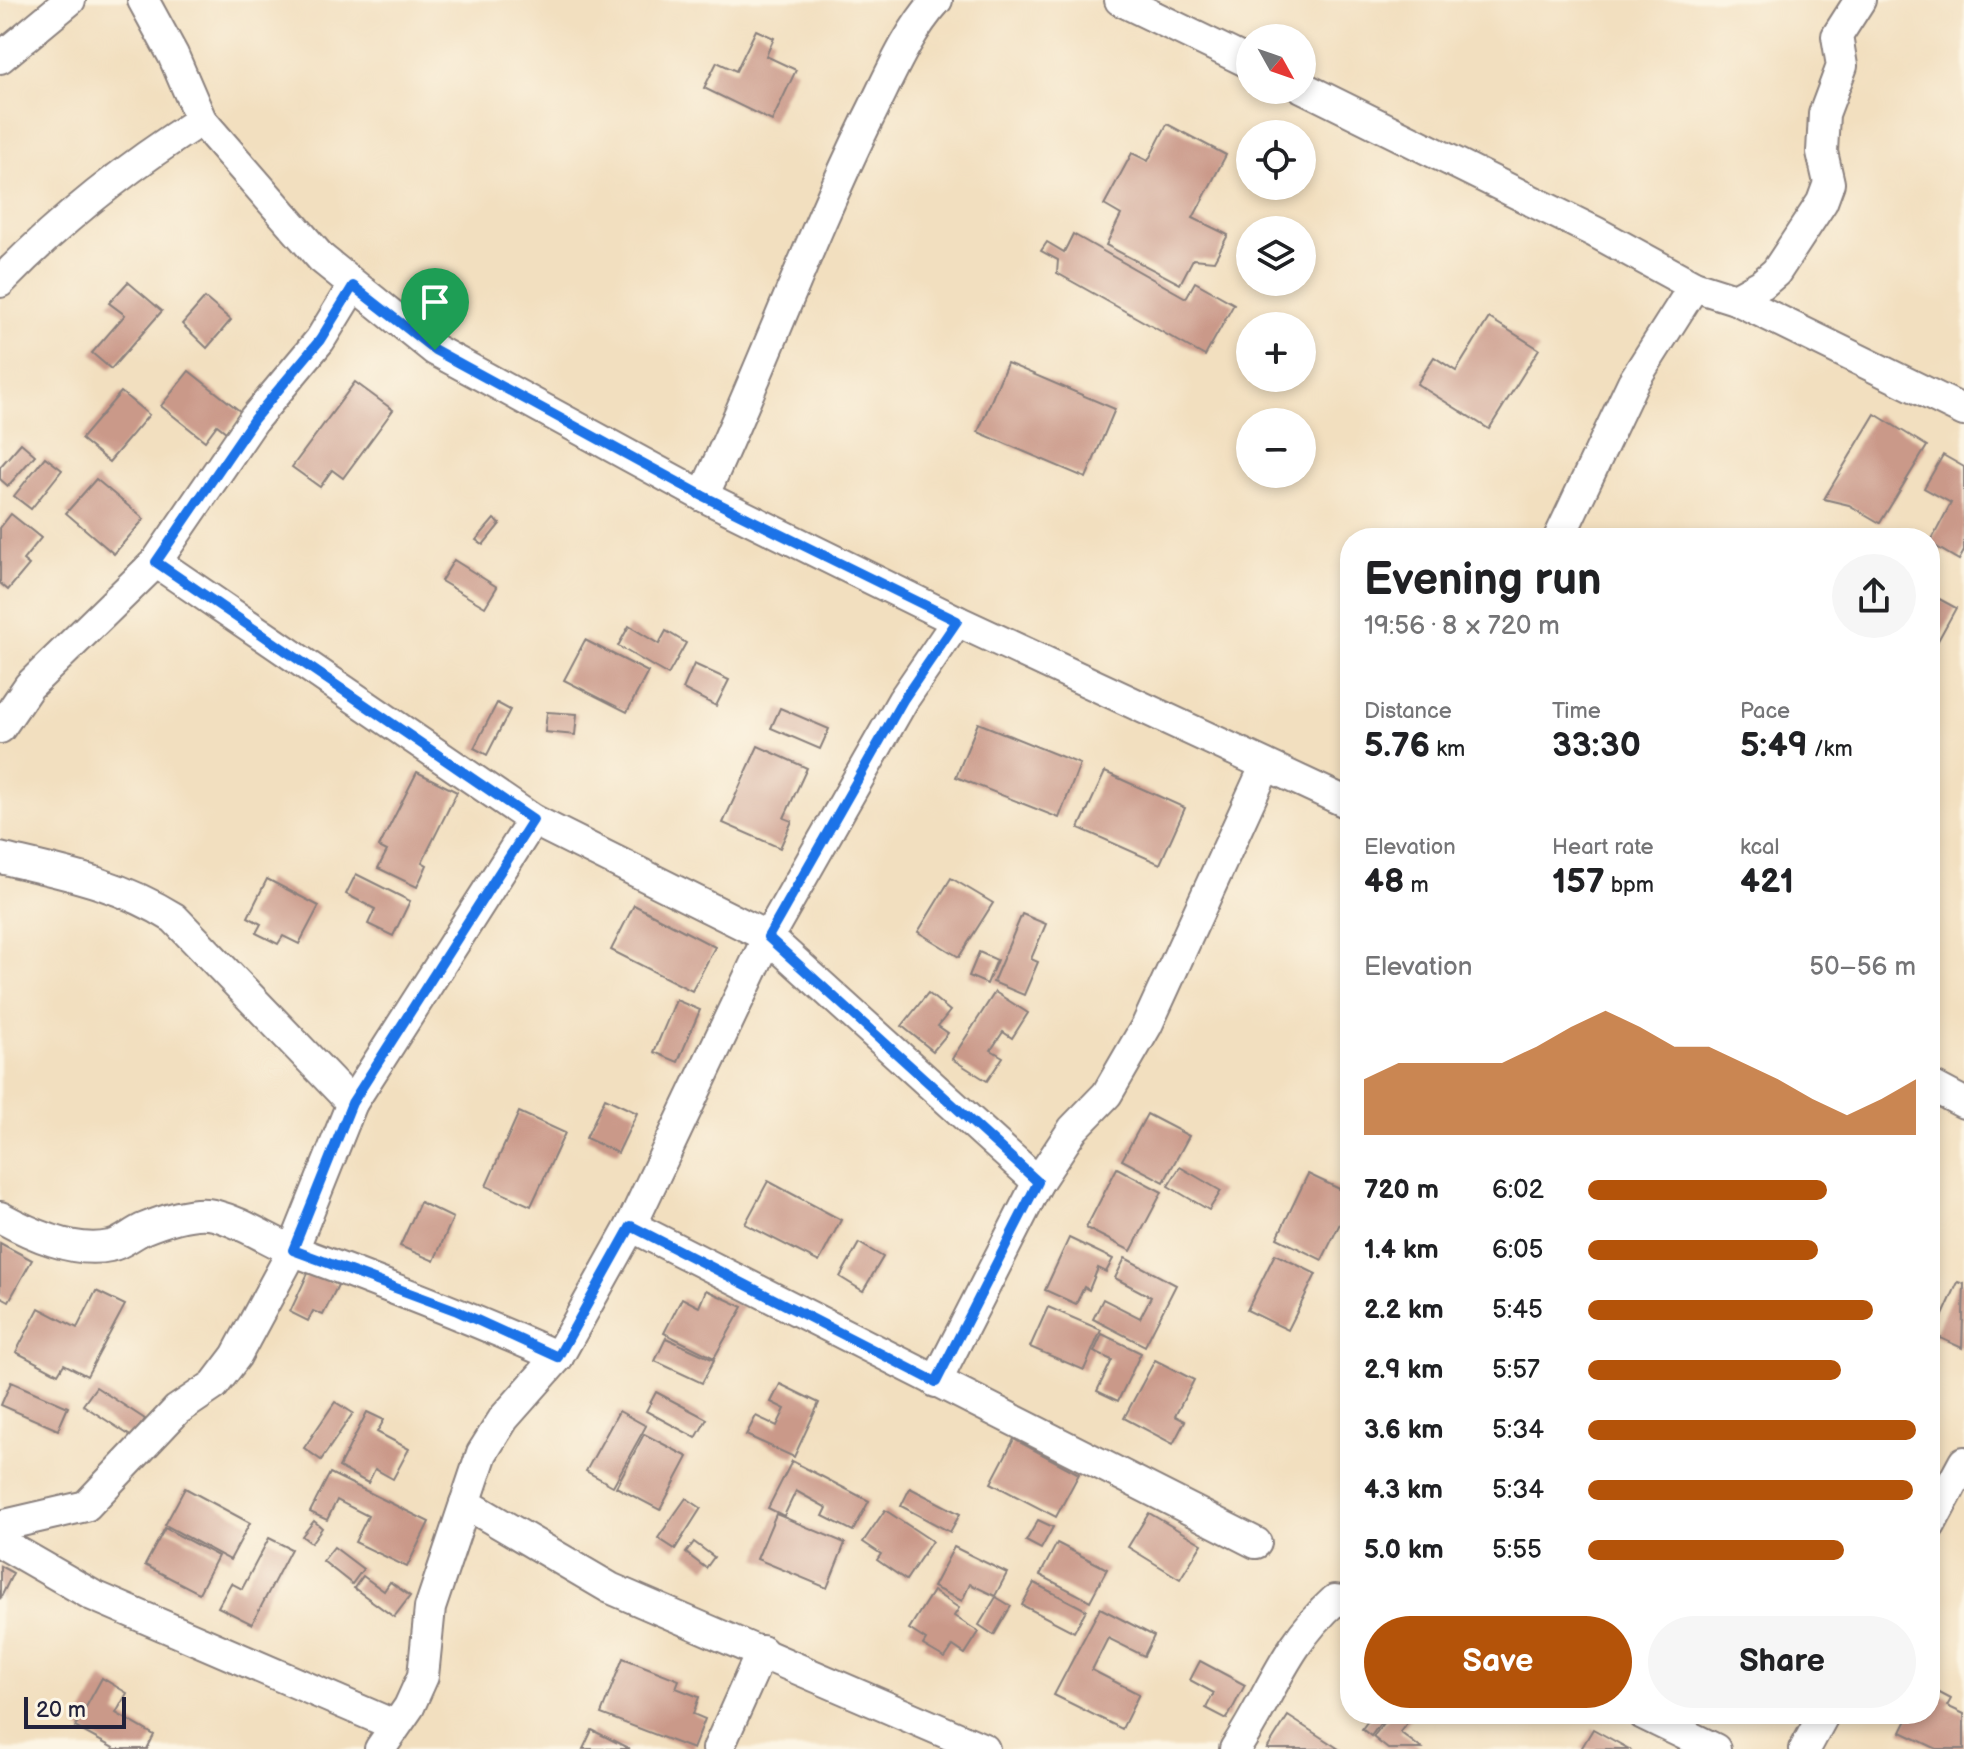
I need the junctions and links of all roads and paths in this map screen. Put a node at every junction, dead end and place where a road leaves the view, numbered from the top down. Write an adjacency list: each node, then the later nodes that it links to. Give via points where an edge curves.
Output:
1 (70, 0): 7 (street)
2 (143, 0): 9 (street)
3 (937, 0): 15 (street, via 905,45 837,183)
4 (1120, 0): 6 (street)
5 (1860, 0): 13 (street, via 1837,36 1842,66 1823,123 1829,183 1822,202 1776,272)
6 (1236, 56)
7 (0, 58)
8 (1316, 94): 12 (street)
9 (201, 120): 10 (street, via 83,203); 11 (street, via 321,258)
10 (0, 282)
11 (353, 286): 15 (street, via 435,350); 17 (street, via 320,340 254,419)
12 (1694, 286): 13 (street); 16 (street, via 1633,382)
13 (1735, 299): 14 (street)
14 (1964, 411)
15 (703, 496): 18 (street)
16 (1564, 528)
17 (156, 562): 19 (street, via 29,686); 22 (street)
18 (957, 621): 20 (street); 24 (street, via 903,700)
19 (0, 728)
20 (1265, 767): 21 (street); 28 (street, via 1147,1025 1107,1094 1073,1129)
21 (1340, 800)
22 (533, 820): 24 (street); 26 (street)
23 (0, 858): 26 (street, via 102,882 138,895 174,918)
24 (768, 937): 28 (street); 30 (street)
25 (1940, 1090): 27 (street)
26 (352, 1103): 31 (street)
27 (1964, 1103)
28 (1038, 1182): 33 (street)
29 (0, 1217): 31 (street, via 78,1247 112,1246 142,1230 210,1214 252,1227)
30 (631, 1226): 32 (street); 33 (street)
31 (293, 1250): 32 (street, via 455,1310); 37 (street, via 236,1356 214,1385 177,1410 86,1506)
32 (558, 1357): 35 (street, via 482,1453)
33 (936, 1382): 39 (street)
34 (1964, 1462): 36 (street)
35 (465, 1503): 41 (street, via 610,1588); 44 (street, via 430,1608 423,1676)
36 (1940, 1506)
37 (0, 1526)
38 (0, 1542): 44 (street, via 92,1595)
39 (1256, 1543)
40 (1340, 1601): 47 (street, via 1316,1617 1283,1659)
41 (762, 1651): 45 (street); 46 (street)
42 (1664, 1724): 48 (street)
43 (1819, 1724): 49 (street)
44 (387, 1737)
45 (718, 1749)
46 (984, 1749)
47 (1235, 1749)
48 (1715, 1749)
49 (1805, 1749)

